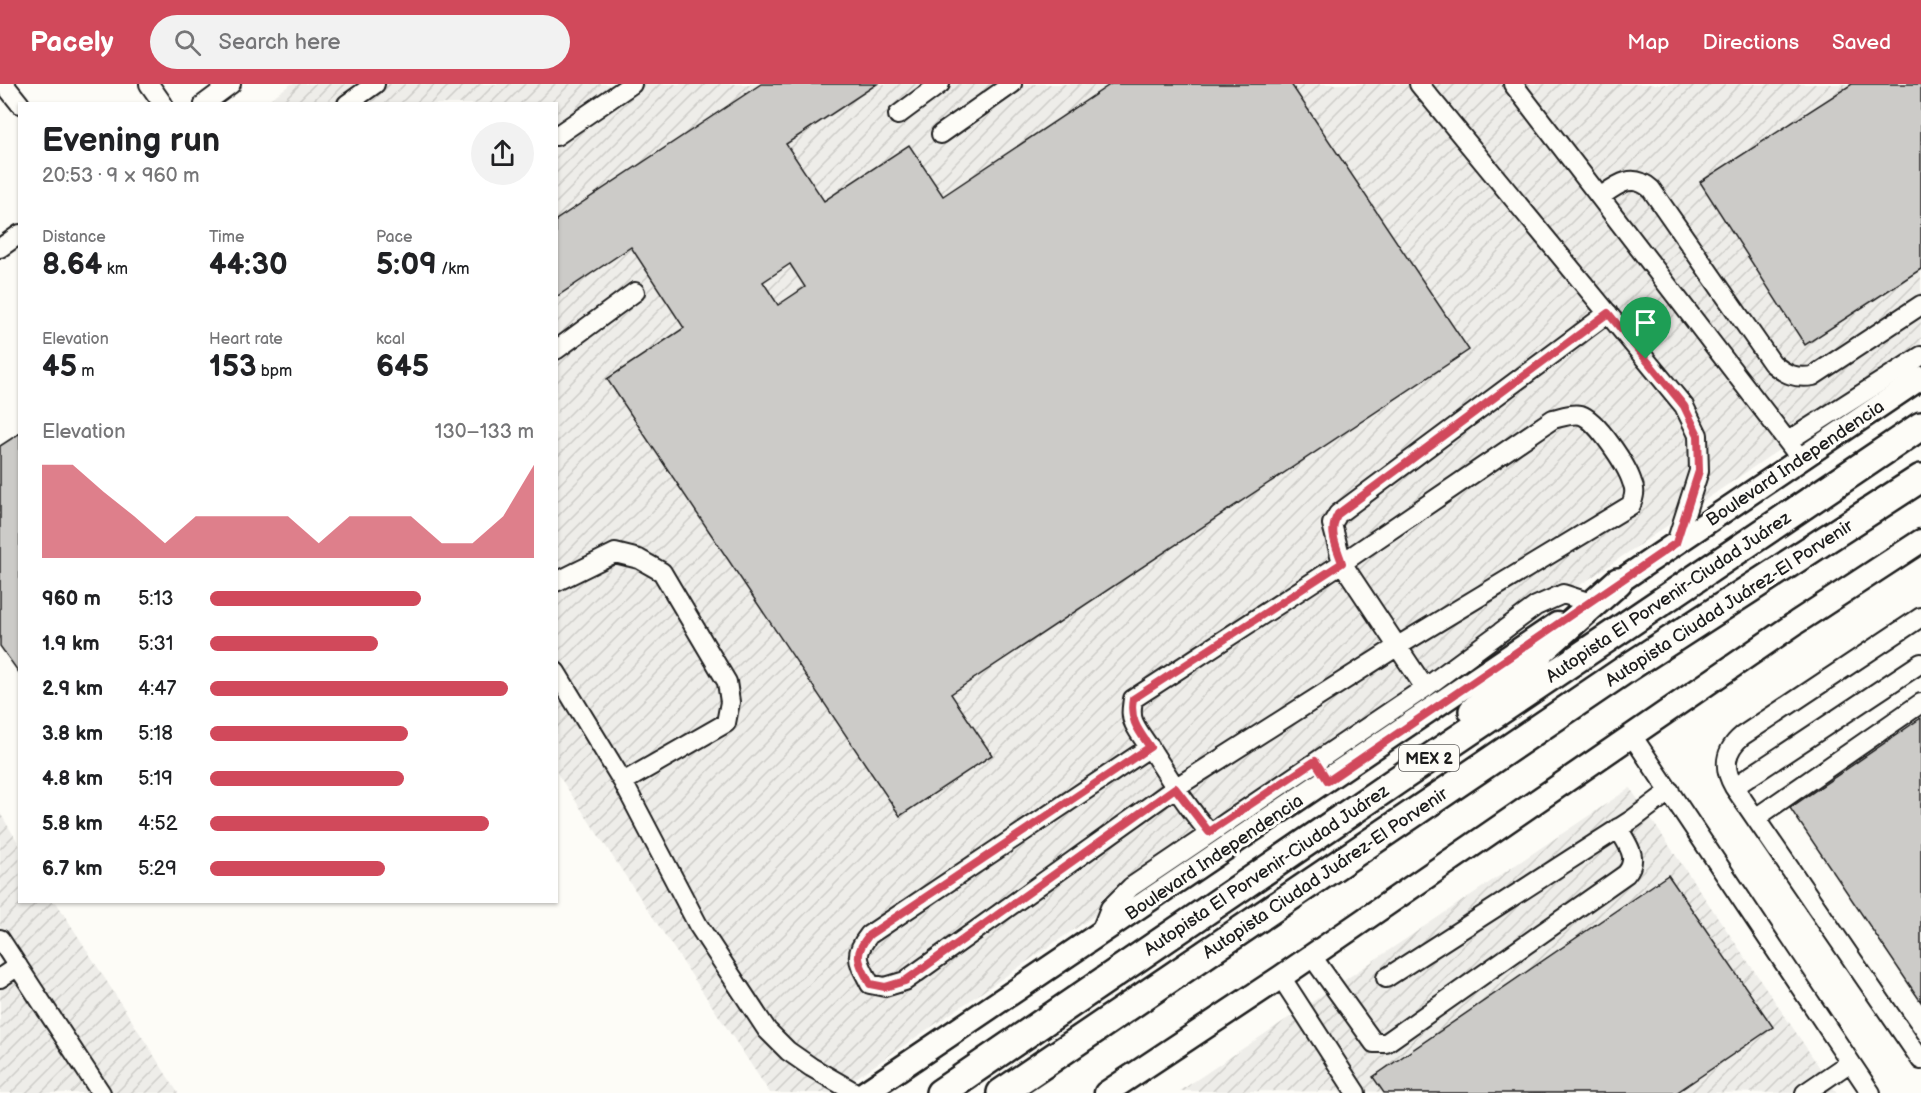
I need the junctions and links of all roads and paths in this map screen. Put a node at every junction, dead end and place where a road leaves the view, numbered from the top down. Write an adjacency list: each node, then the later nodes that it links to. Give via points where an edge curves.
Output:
1 (4, 84): 10 (street)
2 (148, 84): 11 (street)
3 (231, 84): 12 (street)
4 (375, 84): 13 (street)
5 (632, 84): 16 (street)
6 (940, 84): 14 (street)
7 (1012, 84): 15 (street)
8 (1419, 84): 22 (street)
9 (1513, 84): 17 (street)
10 (18, 102)
11 (162, 102)
12 (207, 102)
13 (350, 102)
14 (898, 115)
15 (941, 134)
16 (558, 135)
17 (1600, 197): 21 (street, via 1622,181 1644,183 1651,189 1772,363 1784,374 1813,376); 27 (street)
18 (18, 235): 19 (street)
19 (0, 248)
20 (635, 292): 23 (street)
21 (1921, 305)
22 (1608, 313): 30 (street, via 1684,406 1698,435 1699,471); 31 (street, via 1338,514 1332,524)
23 (558, 349)
24 (1921, 356): 27 (street)
25 (1921, 378): 27 (main road, Boulevard Independencia)
26 (1921, 426): 45 (highway, Autopista El Porvenir-Ciudad Juárez / MEX 2)
27 (1795, 450): 30 (main road, Boulevard Independencia)
28 (1921, 478): 66 (highway, Autopista Ciudad Juárez-El Porvenir / MEX 2, via 1629,667)
29 (1921, 541): 41 (main road)
30 (1676, 543): 33 (main road, Boulevard Independencia)
31 (1342, 563): 36 (street); 36 (street, via 1554,419 1581,415 1593,422 1609,445 1633,482 1635,495 1631,505); 42 (street, via 1133,699 1133,722)
32 (558, 581): 46 (street, via 615,553 639,559 662,572 727,682 730,702 726,723)
33 (1618, 582): 34 (main road, Boulevard Independencia); 45 (highway)
34 (1588, 602): 39 (street, via 1573,595 1552,597); 44 (main road, Boulevard Independencia)
35 (1921, 617): 47 (street, via 1735,742 1726,767)
36 (1398, 646): 39 (street); 48 (street)
37 (1921, 663): 47 (street)
38 (558, 675): 46 (street)
39 (1425, 688): 43 (street)
40 (1921, 703): 50 (street)
41 (1633, 737): 49 (street); 55 (main road)
42 (1150, 747): 48 (street); 48 (street, via 869,935 860,946 857,959 870,984 885,987 905,981)
43 (1315, 761): 44 (street); 52 (street)
44 (1328, 781): 53 (main road, Boulevard Independencia)
45 (1396, 781): 65 (highway, Autopista El Porvenir-Ciudad Juárez / MEX 2)
46 (623, 782): 63 (street, via 698,925 767,1030 788,1051)
47 (1734, 787): 50 (street)
48 (1175, 788): 52 (street)
49 (1670, 791): 51 (street); 61 (street)
50 (1757, 818): 60 (street)
51 (1618, 828): 55 (street, via 1633,857 1626,874 1386,1044 1374,1043); 59 (street)
52 (1209, 832): 53 (street, via 1120,896 1110,908)
53 (1100, 933): 64 (main road, Boulevard Independencia)
54 (0, 939): 56 (street)
55 (1311, 955): 57 (main road)
56 (18, 966): 58 (street); 62 (street)
57 (1281, 977): 67 (main road); 68 (street)
58 (0, 978)
59 (1386, 978)
60 (1921, 1060)
61 (1849, 1063): 69 (street); 70 (street)
62 (102, 1093)
63 (856, 1093)
64 (864, 1093)
65 (940, 1093)
66 (1000, 1093)
67 (1106, 1093)
68 (1356, 1093)
69 (1805, 1093)
70 (1871, 1093)

